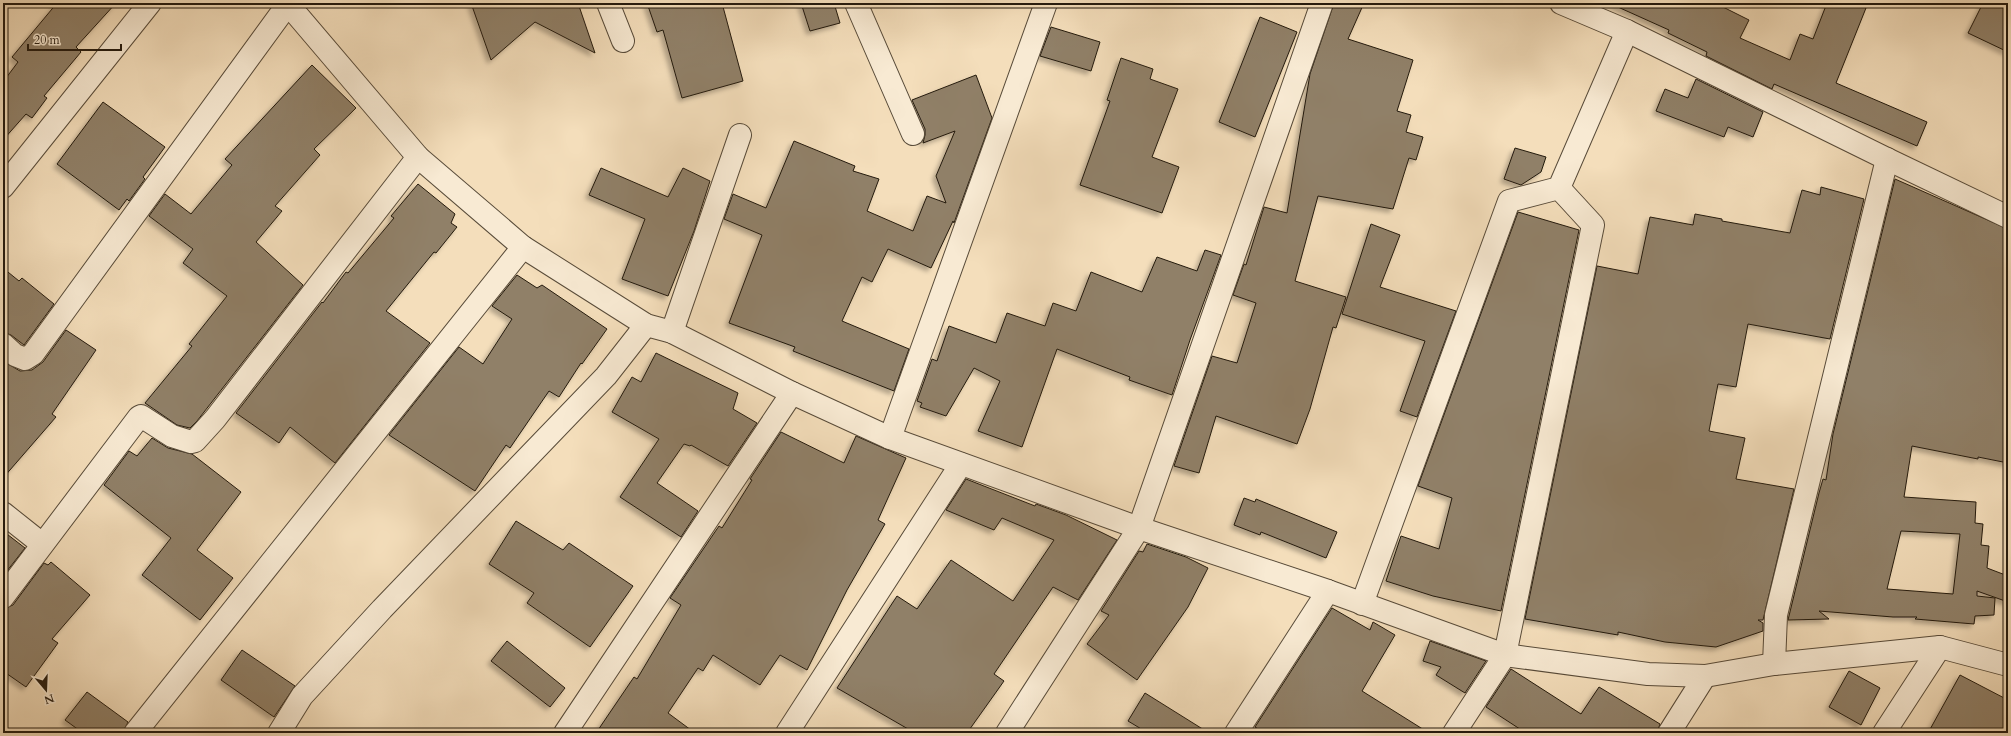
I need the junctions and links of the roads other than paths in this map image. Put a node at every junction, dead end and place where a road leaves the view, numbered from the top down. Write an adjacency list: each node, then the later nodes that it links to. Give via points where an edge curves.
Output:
1 (150, 3): 14 (street)
2 (287, 3): 12 (street); 20 (street, via 33,354 25,359 15,355)
3 (608, 3): 9 (street)
4 (856, 3): 10 (street)
5 (1046, 3): 22 (street)
6 (1322, 3): 25 (street)
7 (1561, 3): 8 (street)
8 (1626, 30): 13 (street); 15 (street)
9 (623, 41)
10 (913, 134)
11 (740, 135): 19 (street)
12 (418, 157): 17 (street); 26 (street, via 220,413 195,441 172,436 141,416 138,417)
13 (1887, 159): 16 (street); 32 (street, via 1776,615)
14 (3, 187)
15 (1559, 188): 29 (street, via 1509,201); 31 (street, via 1593,225)
16 (2008, 217)
17 (523, 247): 18 (street); 35 (street)
18 (646, 325): 19 (street); 36 (street, via 606,376 302,696)
19 (672, 332): 21 (street)
20 (3, 344)
21 (792, 393): 22 (street); 37 (street)
22 (890, 438): 23 (street)
23 (961, 464): 25 (street); 38 (street)
24 (3, 513): 26 (street)
25 (1139, 528): 27 (street); 39 (street)
26 (42, 544): 28 (street)
27 (1328, 591): 29 (street); 40 (street)
28 (3, 597)
29 (1362, 604): 31 (street)
30 (1940, 647): 32 (street); 33 (street); 43 (street)
31 (1505, 655): 34 (street, via 1648,674); 41 (street)
32 (1774, 664): 34 (street)
33 (2008, 665)
34 (1705, 676): 42 (street)
35 (135, 733)
36 (279, 733)
37 (565, 733)
38 (787, 733)
39 (1007, 733)
40 (1236, 733)
41 (1454, 733)
42 (1669, 733)
43 (1884, 733)

